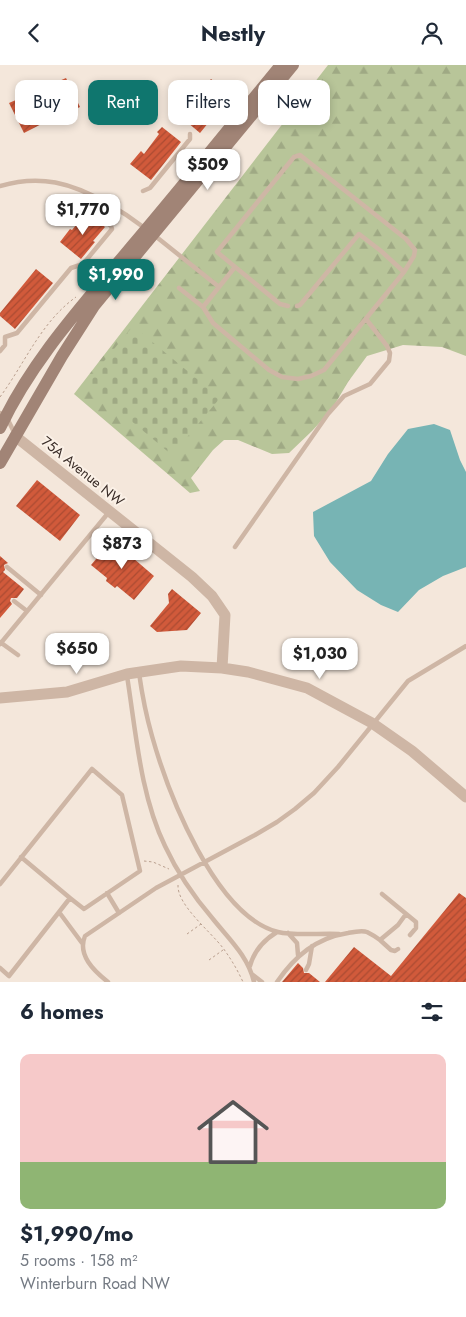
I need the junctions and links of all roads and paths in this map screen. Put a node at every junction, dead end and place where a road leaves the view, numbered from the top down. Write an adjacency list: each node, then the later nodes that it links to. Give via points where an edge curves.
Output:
1 (281, 65): 7 (main road)
2 (293, 65): 7 (main road)
3 (190, 134): 5 (lane, via 190,139 150,188)
4 (0, 185): 7 (lane, via 35,180 69,185 118,209)
5 (142, 191)
6 (62, 209): 17 (lane, via 87,207 112,229 83,264 71,267 18,333 6,337)
7 (150, 232): 10 (lane); 16 (main road); 20 (main road, via 79,328)
8 (235, 267): 9 (lane, via 216,252 294,157 300,155 406,239 415,250); 10 (lane); 13 (lane, via 280,304)
9 (404, 272): 12 (lane, via 359,234); 15 (lane)
10 (219, 287): 14 (lane)
11 (179, 288): 14 (lane)
12 (298, 305)
13 (288, 306)
14 (203, 307): 15 (lane, via 213,323 269,370 282,377 298,379 324,370)
15 (366, 319): 23 (lane, via 387,346 389,361 370,384 344,396 328,414)
16 (69, 321): 18 (main road); 20 (main road, via 23,405 16,421)
17 (0, 351)
18 (3, 415): 19 (main road); 20 (lane)
19 (0, 428): 20 (lane)
20 (16, 436): 21 (main road); 22 (street, 75A Avenue NW)
21 (0, 463)
22 (109, 511): 25 (lane); 31 (street, 75A Avenue NW, via 192,577 222,609 225,615)
23 (235, 547)
24 (7, 567): 25 (lane)
25 (41, 595): 27 (lane)
26 (14, 601): 27 (lane)
27 (27, 611): 28 (lane)
28 (0, 643): 30 (lane)
29 (466, 646): 35 (lane, via 408,681)
30 (18, 655)
31 (222, 668): 32 (street, via 181,666); 35 (street, via 263,675 306,688)
32 (139, 672): 33 (street); 39 (lane, via 152,737 162,767 177,807)
33 (127, 675): 34 (street, via 67,692); 40 (lane, via 149,800 165,846)
34 (0, 698)
35 (372, 723): 36 (street, via 412,751); 39 (lane, via 338,767 295,809)
36 (466, 797)
37 (21, 857): 42 (lane); 43 (lane, via 92,769 122,795 140,871); 45 (lane)
38 (144, 861): 41 (path, via 170,869)
39 (206, 862): 40 (lane); 50 (lane, via 223,889 248,917)
40 (181, 874): 41 (lane); 62 (lane)
41 (176, 877): 47 (lane); 49 (path, via 183,902)
42 (0, 884)
43 (107, 893): 45 (lane, via 84,909); 47 (lane)
44 (382, 894): 48 (lane)
45 (70, 898): 46 (lane)
46 (59, 912): 56 (lane); 63 (lane, via 9,976)
47 (118, 913): 56 (lane, via 85,936)
48 (406, 914): 54 (lane, via 416,922 416,928); 55 (lane)
49 (202, 923): 52 (path); 58 (path)
50 (278, 932): 51 (lane); 62 (lane, via 262,943)
51 (287, 933): 53 (lane); 60 (lane, via 297,943)
52 (187, 934)
53 (339, 934): 55 (lane, via 366,932); 57 (lane)
54 (410, 935)
55 (380, 940): 59 (lane, via 391,950)
56 (82, 943): 66 (lane, via 87,961)
57 (312, 946): 60 (lane); 64 (lane)
58 (224, 949): 61 (path); 67 (path)
59 (398, 949)
60 (298, 955): 70 (lane)
61 (209, 960)
62 (250, 966): 65 (lane)
63 (0, 968)
64 (306, 970)
65 (252, 974): 68 (lane); 69 (lane)
66 (108, 982)
67 (243, 982)
68 (254, 982)
69 (262, 982)
70 (277, 982)

